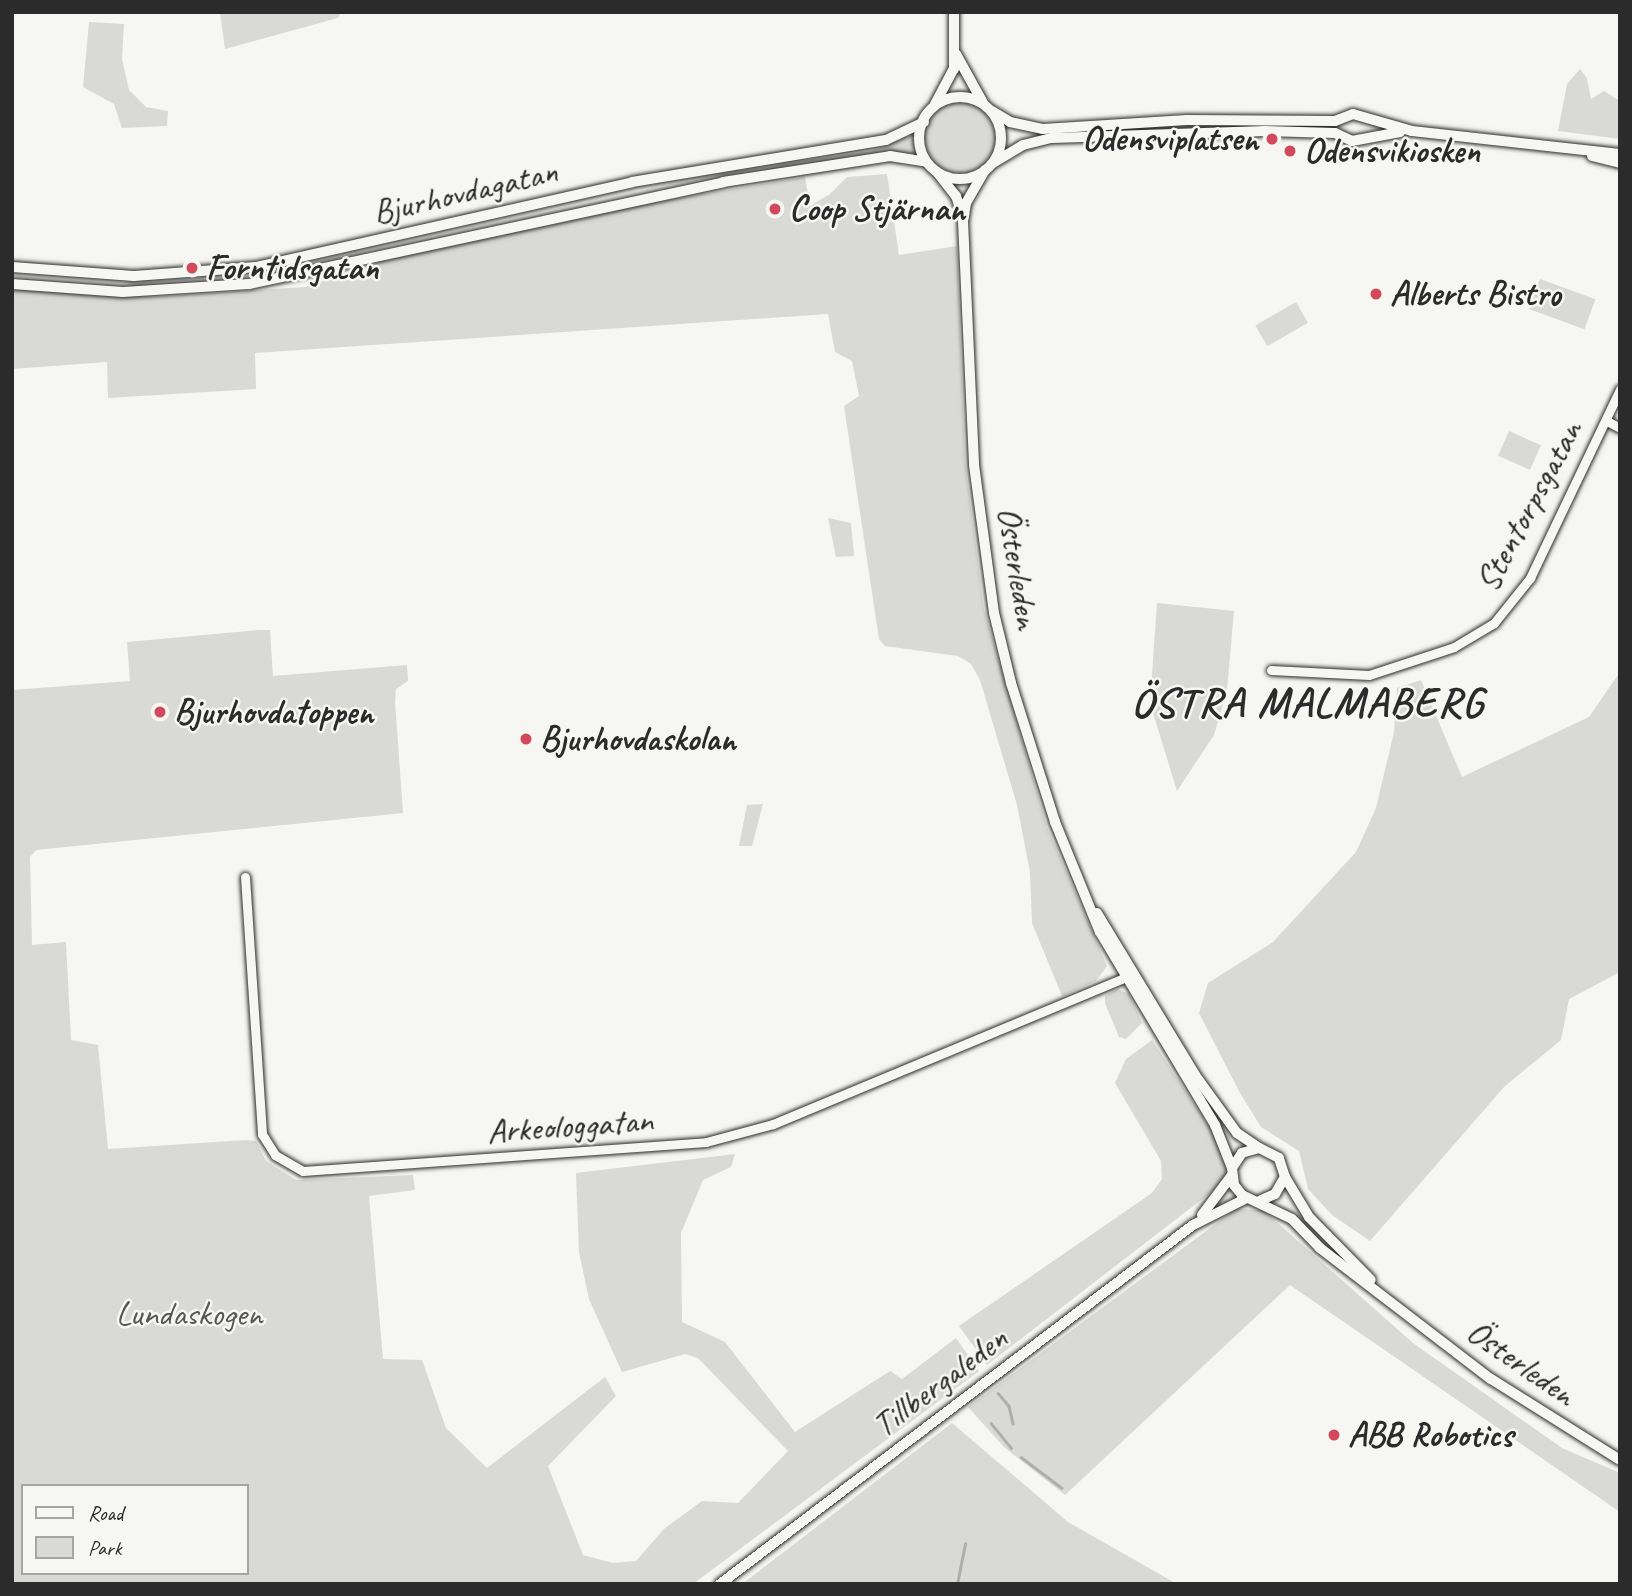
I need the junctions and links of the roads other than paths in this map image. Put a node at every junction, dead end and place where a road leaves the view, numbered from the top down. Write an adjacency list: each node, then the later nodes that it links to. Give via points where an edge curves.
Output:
1 (954, 12): 2 (main road)
2 (956, 53): 3 (main road, via 950,81); 4 (main road)
3 (934, 106): 4 (main road, via 953,98); 7 (main road)
4 (988, 107): 6 (main road, via 1010,122 1042,129 1186,120); 15 (main road, via 1002,132)
5 (1367, 120): 6 (main road, via 1353,114); 8 (main road); 10 (main road, via 1370,128)
6 (1335, 121): 9 (main road)
7 (923, 122): 13 (main road, via 919,134); 16 (main road, Bjurhovdagatan, via 886,141)
8 (1412, 131): 10 (main road); 11 (main road)
9 (1335, 133): 10 (main road, via 1346,140); 15 (main road, via 1195,131 1052,138 1023,145)
10 (1363, 139)
11 (1583, 153): 12 (main road); 14 (main road)
12 (1620, 154)
13 (926, 162): 17 (main road); 18 (main road, Bjurhovdagatan, via 890,156)
14 (1620, 163)
15 (989, 166): 17 (main road, via 965,178); 19 (main road, Österleden, via 966,203)
16 (721, 167): 18 (main road); 20 (main road, Bjurhovdagatan, via 256,267 134,276)
17 (936, 170): 19 (main road, Österleden, via 956,196)
18 (723, 182): 21 (main road, Bjurhovdagatan, via 248,284 123,292)
19 (963, 221): 27 (main road, Österleden, via 974,464 994,613 1027,739 1055,822)
20 (12, 267)
21 (12, 284)
22 (1620, 389): 23 (street, Stentorpsgatan)
23 (1607, 421): 24 (street); 25 (street, Stentorpsgatan, via 1530,578 1494,624 1454,647 1369,675)
24 (1620, 428)
25 (1271, 670)
26 (245, 877): 27 (street, Arkeologgatan, via 262,1134 275,1155 303,1171 706,1142 773,1124)
27 (1129, 975): 28 (main road, Österleden, via 1237,1133); 29 (main road, Österleden, via 1215,1125)
28 (1258, 1148): 29 (main road, via 1242,1153); 30 (main road, via 1279,1158)
29 (1232, 1172): 31 (main road, via 1234,1185); 33 (main road, Tillbergaleden)
30 (1285, 1177): 32 (main road, via 1275,1194); 34 (main road, Österleden, via 1309,1217)
31 (1247, 1198): 32 (main road); 33 (main road, Tillbergaleden)
32 (1261, 1200): 34 (main road, Österleden, via 1292,1219 1320,1248)
33 (1193, 1225): 36 (main road, Tillbergaleden)
34 (1395, 1304): 35 (main road, Österleden, via 1492,1379)
35 (1620, 1460)
36 (720, 1584)

